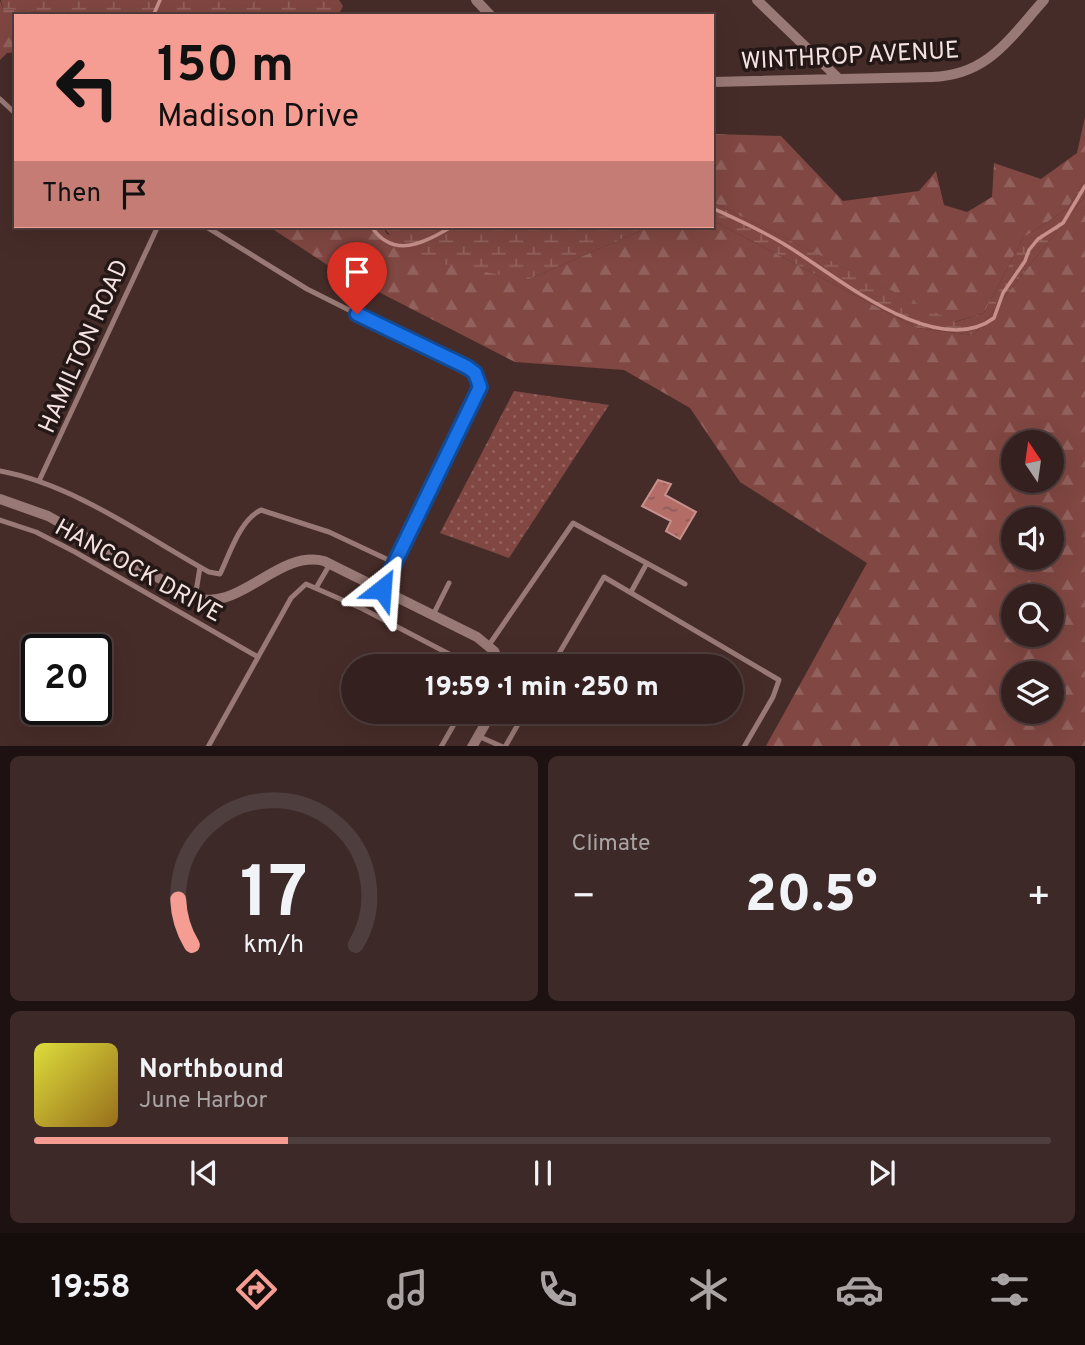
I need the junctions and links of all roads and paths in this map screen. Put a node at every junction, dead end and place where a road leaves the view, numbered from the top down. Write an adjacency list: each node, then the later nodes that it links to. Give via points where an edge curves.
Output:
1 (475, 0): 4 (street)
2 (757, 0): 5 (street)
3 (1044, 0): 5 (street, WINTHROP AVENUE, via 993,54 967,72)
4 (489, 14)
5 (838, 78): 6 (street, WINTHROP AVENUE)
6 (714, 82)
7 (0, 99): 8 (lane)
8 (14, 112)
9 (157, 228): 12 (lane, HAMILTON ROAD)
10 (208, 228): 16 (lane, via 307,289 475,373 479,391)
11 (0, 471): 12 (lane)
12 (39, 481): 18 (lane)
13 (0, 499): 24 (street, via 48,516)
14 (0, 520): 30 (lane, HANCOCK DRIVE, via 69,549)
15 (330, 563): 21 (lane); 22 (street); 24 (street, via 298,560 228,596 210,601)
16 (395, 563): 18 (lane, via 329,532 261,510 251,514 219,574); 22 (lane)
17 (647, 563): 20 (lane); 23 (lane); 26 (lane, via 573,523)
18 (200, 567): 24 (lane)
19 (449, 583): 25 (lane)
20 (685, 584)
21 (316, 588): 27 (lane); 30 (lane, via 306,584 298,588)
22 (382, 589): 25 (street)
23 (631, 592): 29 (lane, via 604,577); 40 (lane, via 779,680)
24 (195, 598)
25 (433, 615): 26 (street)
26 (489, 645): 28 (street)
27 (448, 654)
28 (494, 654)
29 (559, 654)
30 (258, 657): 35 (lane)
31 (454, 724): 36 (lane)
32 (485, 724): 34 (street)
33 (518, 724): 39 (lane)
34 (478, 736): 37 (street); 38 (lane)
35 (209, 746)
36 (442, 746)
37 (473, 746)
38 (502, 746)
39 (505, 746)
40 (745, 746)

